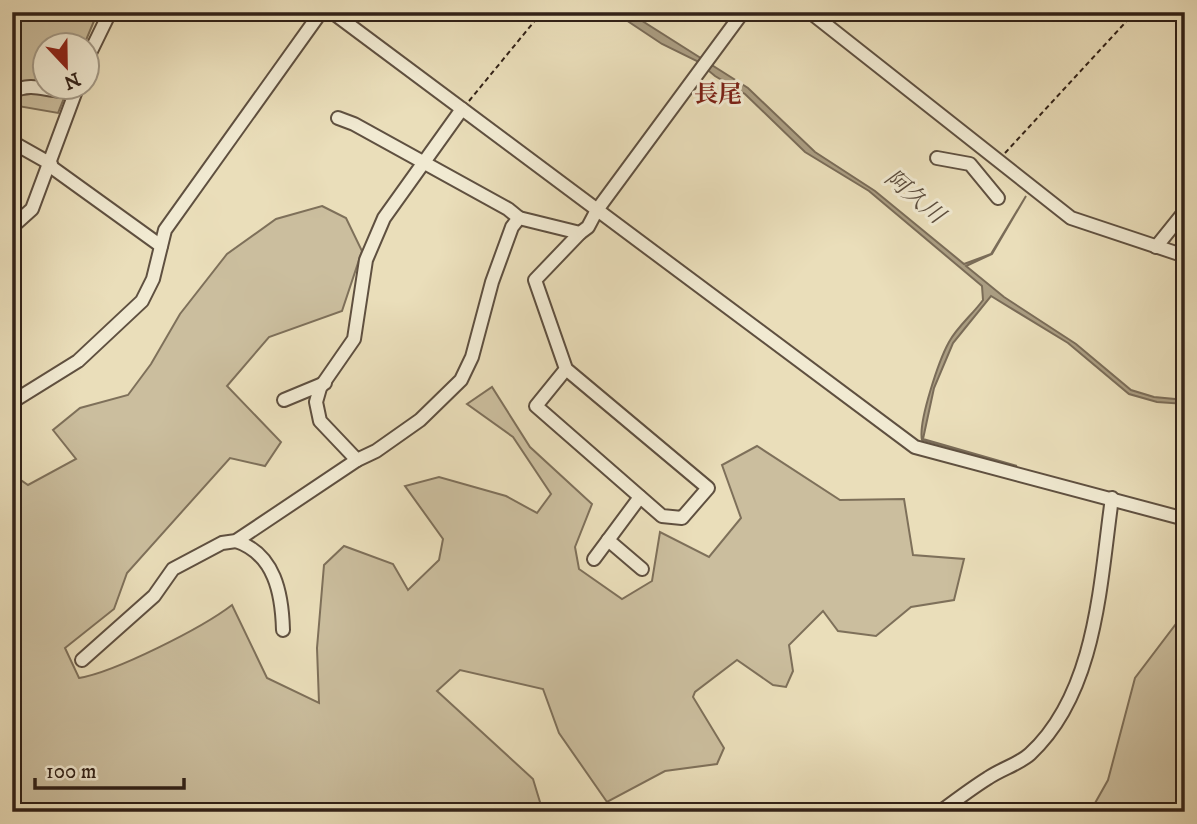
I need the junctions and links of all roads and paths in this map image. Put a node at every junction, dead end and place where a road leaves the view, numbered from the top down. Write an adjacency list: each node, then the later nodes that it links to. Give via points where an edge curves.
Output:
1 (321, 12): 25 (street, via 181,206 165,230)
2 (332, 12): 10 (street)
3 (542, 12): 10 (path)
4 (743, 12): 20 (street)
5 (810, 12): 13 (street)
6 (1135, 12): 15 (path)
7 (32, 87): 8 (street)
8 (12, 92)
9 (71, 102): 18 (street)
10 (462, 109): 16 (street); 20 (street)
11 (338, 118): 16 (street)
12 (12, 142): 18 (street)
13 (980, 147): 15 (street); 17 (street)
14 (937, 158): 17 (street)
15 (997, 161): 26 (street, via 1071,218)
16 (424, 163): 22 (street); 29 (street, via 384,218 366,260 354,340)
17 (970, 164): 19 (street)
18 (50, 165): 23 (street, via 32,209); 25 (street)
19 (998, 198)
20 (597, 210): 24 (street); 34 (street, via 915,447)
21 (1185, 211): 26 (street)
22 (519, 218): 24 (street); 32 (street, via 492,282 472,357 461,380 420,420)
23 (12, 227)
24 (580, 233): 28 (street, via 535,280)
25 (161, 246): 31 (street, via 142,301 78,361)
26 (1156, 247): 27 (street)
27 (1185, 256)
28 (566, 369): 33 (street, via 536,406); 33 (street, via 708,488 682,518 662,516)
29 (325, 382): 30 (street); 32 (street, via 316,402 320,421)
30 (284, 400)
31 (12, 402)
32 (357, 460): 37 (street)
33 (640, 497): 36 (street)
34 (1112, 498): 35 (street); 42 (street, via 1092,630 1081,672 1060,715 1028,756 990,776)
35 (1185, 519)
36 (608, 540): 38 (street); 39 (street)
37 (236, 541): 40 (street, via 252,546 278,584); 41 (street, via 222,543 173,569 154,596)
38 (594, 559)
39 (642, 569)
40 (283, 630)
41 (82, 660)
42 (940, 812)

